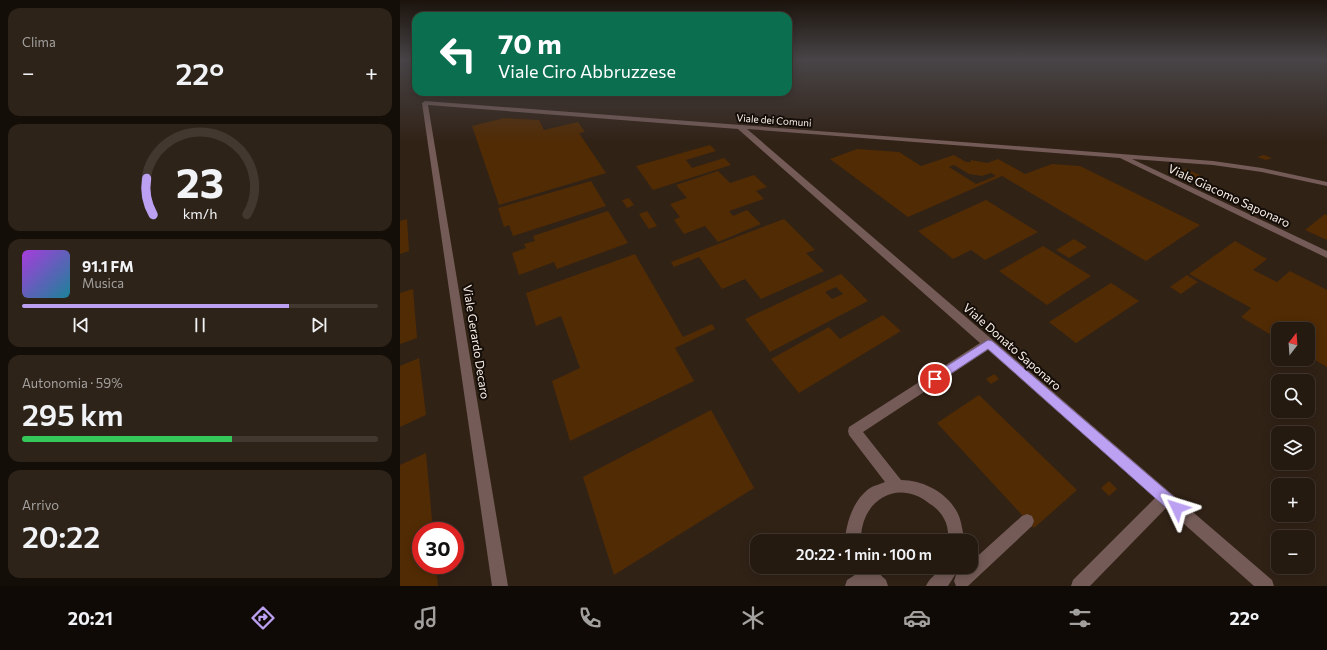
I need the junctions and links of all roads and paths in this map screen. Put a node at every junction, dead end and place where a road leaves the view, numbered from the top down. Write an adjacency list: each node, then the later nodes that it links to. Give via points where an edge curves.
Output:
1 (425, 103): 2 (street, Viale dei Comuni); 17 (street, Viale Gerardo Decaro)
2 (740, 128): 3 (street, Viale dei Comuni); 6 (street, Viale Donato Saponaro)
3 (1123, 157): 4 (street, Viale dei Comuni, via 1213,163 1268,171); 5 (street, Viale Giacomo Saponaro, via 1126,161)
4 (1327, 184)
5 (1327, 255)
6 (988, 344): 7 (street, via 854,431); 8 (street, Viale Donato Saponaro)
7 (896, 485): 10 (street, via 881,489 868,498 859,511); 11 (street, via 912,486 928,492 941,502 951,516)
8 (1166, 498): 21 (street); 22 (street, Viale Donato Saponaro)
9 (1027, 521): 16 (street)
10 (853, 534)
11 (957, 534)
12 (863, 574): 18 (street)
13 (868, 574): 19 (street)
14 (947, 574): 20 (street)
15 (957, 574): 16 (street)
16 (964, 583)
17 (500, 586)
18 (853, 586)
19 (880, 586)
20 (934, 586)
21 (1079, 586)
22 (1266, 586)

